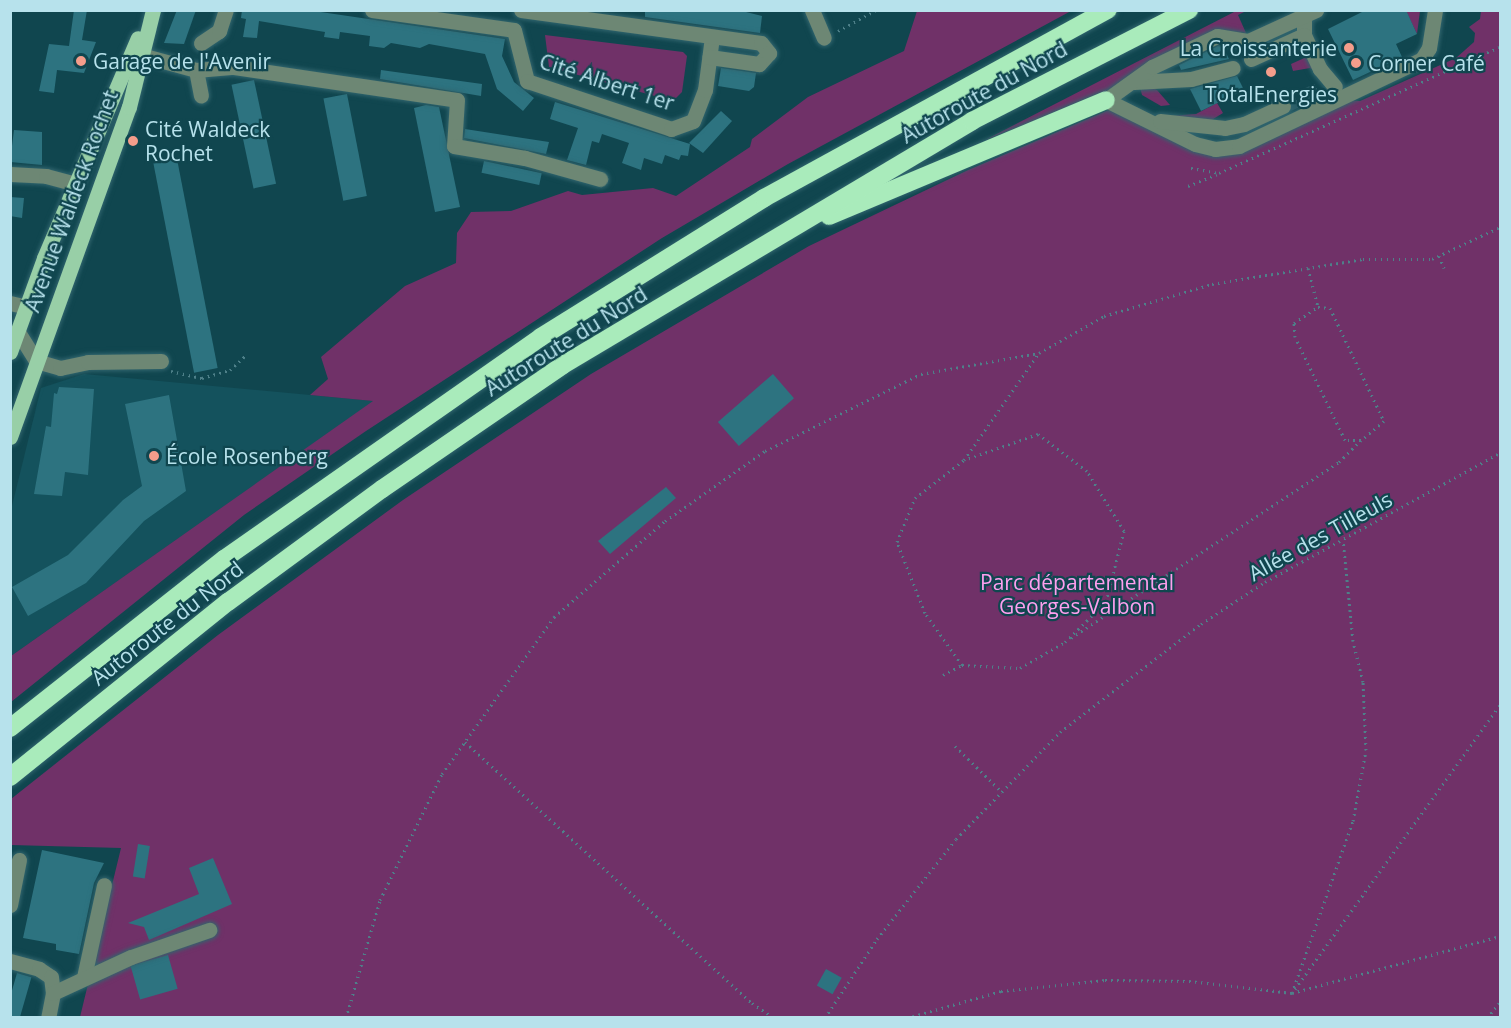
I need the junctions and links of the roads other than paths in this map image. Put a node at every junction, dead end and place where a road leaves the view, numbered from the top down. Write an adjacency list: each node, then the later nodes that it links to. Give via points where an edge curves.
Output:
1 (152, 10): 15 (main road, Avenue Waldeck Rochet); 28 (main road, Avenue Waldeck Rochet)
2 (226, 10): 14 (street, via 219,31)
3 (372, 10): 10 (street)
4 (812, 10): 13 (street)
5 (1108, 10): 37 (highway, Autoroute du Nord, via 764,198 541,337 253,538)
6 (1189, 10): 29 (highway, Autoroute du Nord, via 972,121)
7 (1435, 10): 21 (street, via 1429,48 1422,59)
8 (525, 11): 10 (street); 12 (street)
9 (1310, 14): 11 (street); 20 (street, via 1248,41 1217,36 1152,67)
10 (514, 30): 16 (street, Cité Albert 1er, via 526,81 671,129 693,121 705,90)
11 (1304, 34): 17 (street); 21 (street, via 1328,87)
12 (712, 38): 16 (street, Cité Albert 1er); 16 (street, via 761,44 767,47 769,56 759,64)
13 (824, 38)
14 (201, 43)
15 (141, 55): 19 (street); 34 (main road, Avenue Waldeck Rochet, via 129,107)
16 (709, 57)
17 (1251, 59)
18 (1233, 68): 20 (street, via 1191,79)
19 (196, 70): 22 (street); 27 (street, via 234,67 457,100 454,146 525,158)
20 (1134, 82): 23 (street)
21 (1363, 89): 25 (street, via 1259,139 1215,149 1195,144)
22 (201, 96)
23 (1106, 100): 25 (street); 29 (highway, via 872,201)
24 (1283, 106): 25 (street, via 1225,128 1183,126)
25 (1140, 117)
26 (10, 174): 28 (street, via 46,176)
27 (600, 179)
28 (75, 184): 31 (main road, Avenue Waldeck Rochet)
29 (790, 230): 38 (highway, Autoroute du Nord, via 563,365 382,489 159,655)
30 (10, 303): 31 (street)
31 (27, 306): 32 (main road, Avenue Waldeck Rochet)
32 (18, 332): 33 (main road, Avenue Waldeck Rochet); 34 (street)
33 (10, 352)
34 (36, 361): 35 (street, via 60,368 88,362); 36 (main road, Avenue Waldeck Rochet)
35 (161, 361)
36 (10, 437)
37 (10, 728)
38 (10, 777)
39 (19, 860): 41 (street)
40 (104, 885): 44 (street)
41 (10, 905)
42 (209, 930): 44 (street)
43 (10, 961): 45 (street, via 39,969 51,977)
44 (84, 977): 45 (street)
45 (53, 993): 46 (street)
46 (48, 1017)

